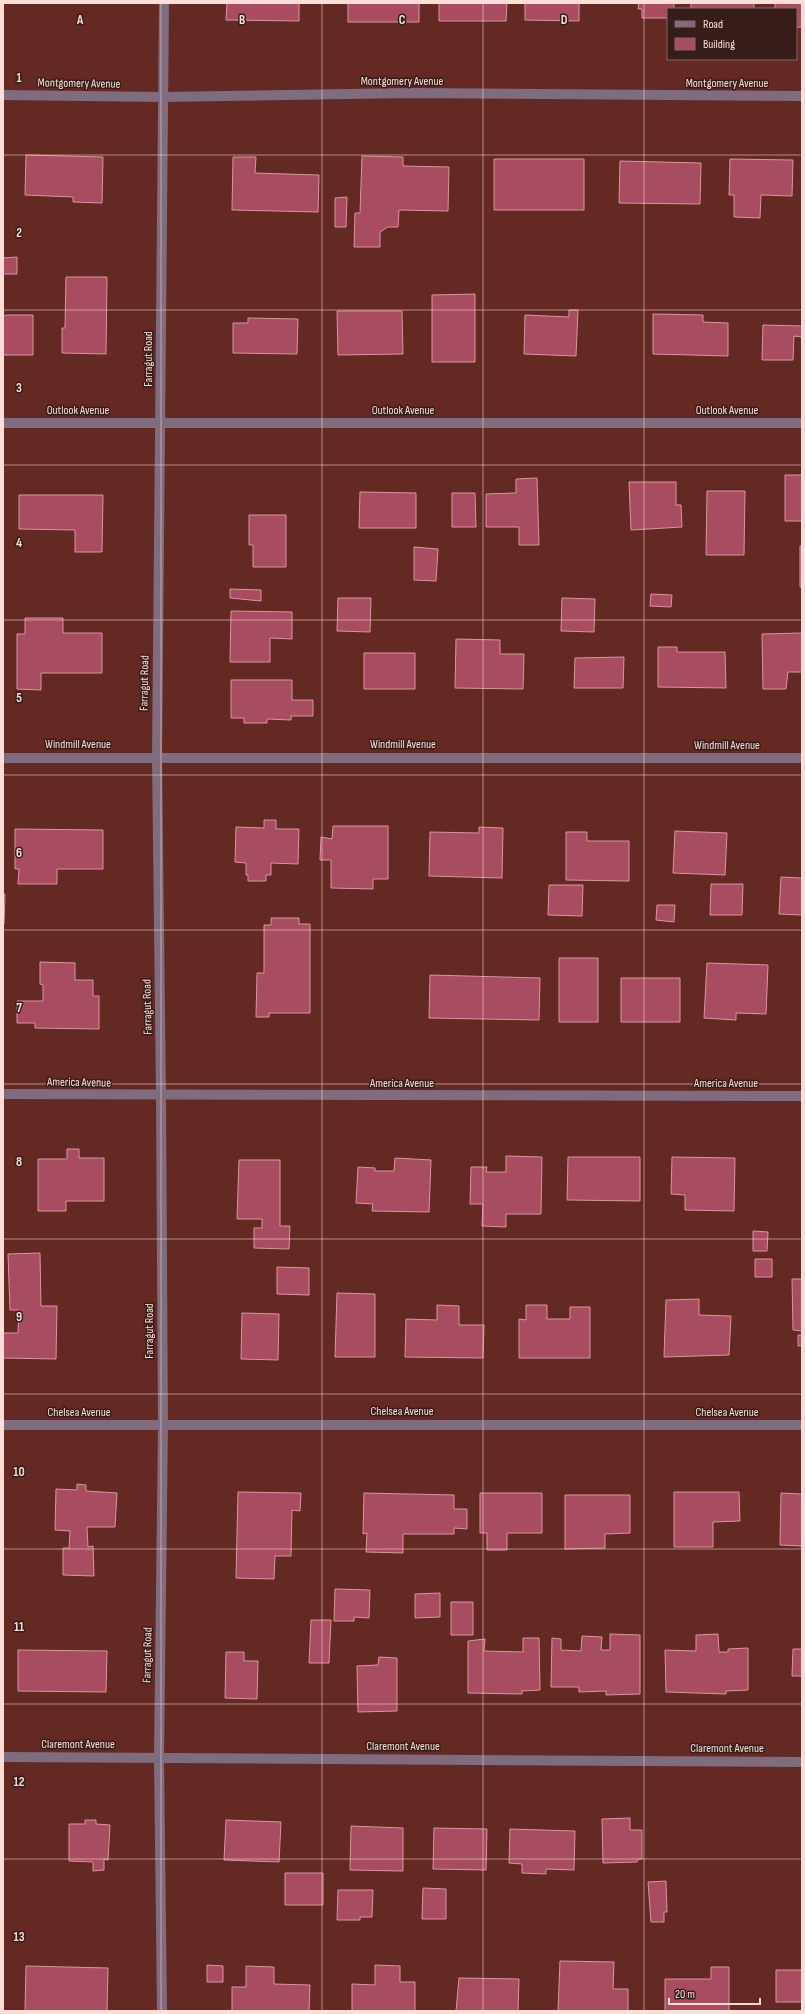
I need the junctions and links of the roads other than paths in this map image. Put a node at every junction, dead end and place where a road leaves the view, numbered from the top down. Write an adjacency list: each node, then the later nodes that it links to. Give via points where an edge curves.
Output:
1 (164, 3): 4 (street, Farragut Road)
2 (3, 96): 4 (street, Montgomery Avenue)
3 (802, 96): 4 (street, Montgomery Avenue, via 411,93)
4 (163, 97): 6 (street, Farragut Road)
5 (3, 423): 6 (street, Outlook Avenue)
6 (160, 423): 7 (street, Outlook Avenue); 8 (street, Farragut Road)
7 (802, 423)
8 (156, 757): 9 (street, Windmill Avenue); 10 (street, Windmill Avenue); 12 (street, Farragut Road)
9 (3, 758)
10 (802, 758)
11 (3, 1094): 12 (street, America Avenue)
12 (161, 1096): 13 (street, America Avenue); 15 (street, Farragut Road)
13 (802, 1096)
14 (3, 1425): 15 (street, Chelsea Avenue)
15 (163, 1425): 16 (street, Chelsea Avenue); 18 (street, Farragut Road)
16 (802, 1425)
17 (3, 1757): 18 (street, Claremont Avenue)
18 (159, 1757): 19 (street, Claremont Avenue); 20 (street, Farragut Road)
19 (802, 1762)
20 (162, 2011)

